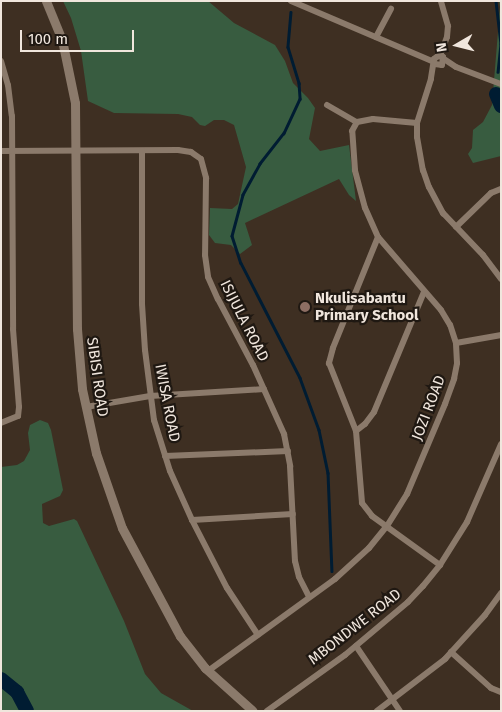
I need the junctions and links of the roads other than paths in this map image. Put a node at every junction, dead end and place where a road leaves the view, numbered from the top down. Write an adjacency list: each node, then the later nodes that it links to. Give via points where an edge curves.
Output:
1 (46, 1): 15 (street, SIBISI ROAD, via 62,40 72,86)
2 (291, 1): 5 (street)
3 (441, 1): 7 (street, via 448,26)
4 (391, 9): 5 (street)
5 (376, 38): 7 (street)
6 (1, 61): 14 (street, via 10,100)
7 (439, 61): 8 (street); 11 (street)
8 (501, 84)
9 (327, 105): 10 (street)
10 (357, 122): 11 (street, via 365,119); 18 (street, JOZI ROAD, via 352,131 355,170 364,208)
11 (418, 123): 17 (street, via 419,154 429,187 443,213)
12 (1, 151): 14 (street, ISIJULA ROAD)
13 (142, 151): 15 (street, ISIJULA ROAD); 23 (street, ISIJULA ROAD, via 184,151 200,159 206,178 208,277); 24 (street, IWISA ROAD, via 142,304)
14 (12, 152): 15 (street, ISIJULA ROAD); 26 (street, via 13,330 19,413 14,419)
15 (76, 152): 25 (street, SIBISI ROAD, via 77,329)
16 (501, 189): 17 (street, via 491,193)
17 (456, 227): 19 (street)
18 (378, 237): 20 (street, JOZI ROAD); 27 (street, via 330,355 331,371)
19 (501, 279)
20 (424, 292): 22 (street, JOZI ROAD, via 446,317); 27 (street, via 374,412)
21 (501, 335): 22 (street)
22 (456, 343): 33 (street, JOZI ROAD, via 456,370 446,404 407,494)
23 (264, 389): 24 (street); 29 (street, ISIJULA ROAD)
24 (150, 396): 25 (street); 30 (street, IWISA ROAD)
25 (86, 407): 40 (street, SIBISI ROAD, via 104,479 122,528 180,636)
26 (1, 423)
27 (356, 431): 33 (street, via 362,503 372,516)
28 (500, 447): 34 (street, MBONDWE ROAD, via 467,522)
29 (288, 451): 30 (street); 31 (street, ISIJULA ROAD)
30 (165, 456): 32 (street, IWISA ROAD)
31 (293, 514): 32 (street); 36 (street, ISIJULA ROAD, via 296,568)
32 (192, 520): 37 (street, IWISA ROAD, via 227,588)
33 (387, 526): 34 (street); 36 (street, JOZI ROAD, via 350,566)
34 (440, 565): 38 (street, MBONDWE ROAD, via 408,602)
35 (501, 593): 39 (street)
36 (309, 597): 37 (street, JOZI ROAD)
37 (258, 635): 40 (street, JOZI ROAD)
38 (356, 646): 42 (street); 44 (street, MBONDWE ROAD)
39 (452, 652): 41 (street, via 491,688); 42 (street)
40 (208, 671): 43 (street, SIBISI ROAD)
41 (501, 692)
42 (392, 700): 45 (street); 46 (street)
43 (253, 711)
44 (267, 711)
45 (377, 711)
46 (400, 711)

